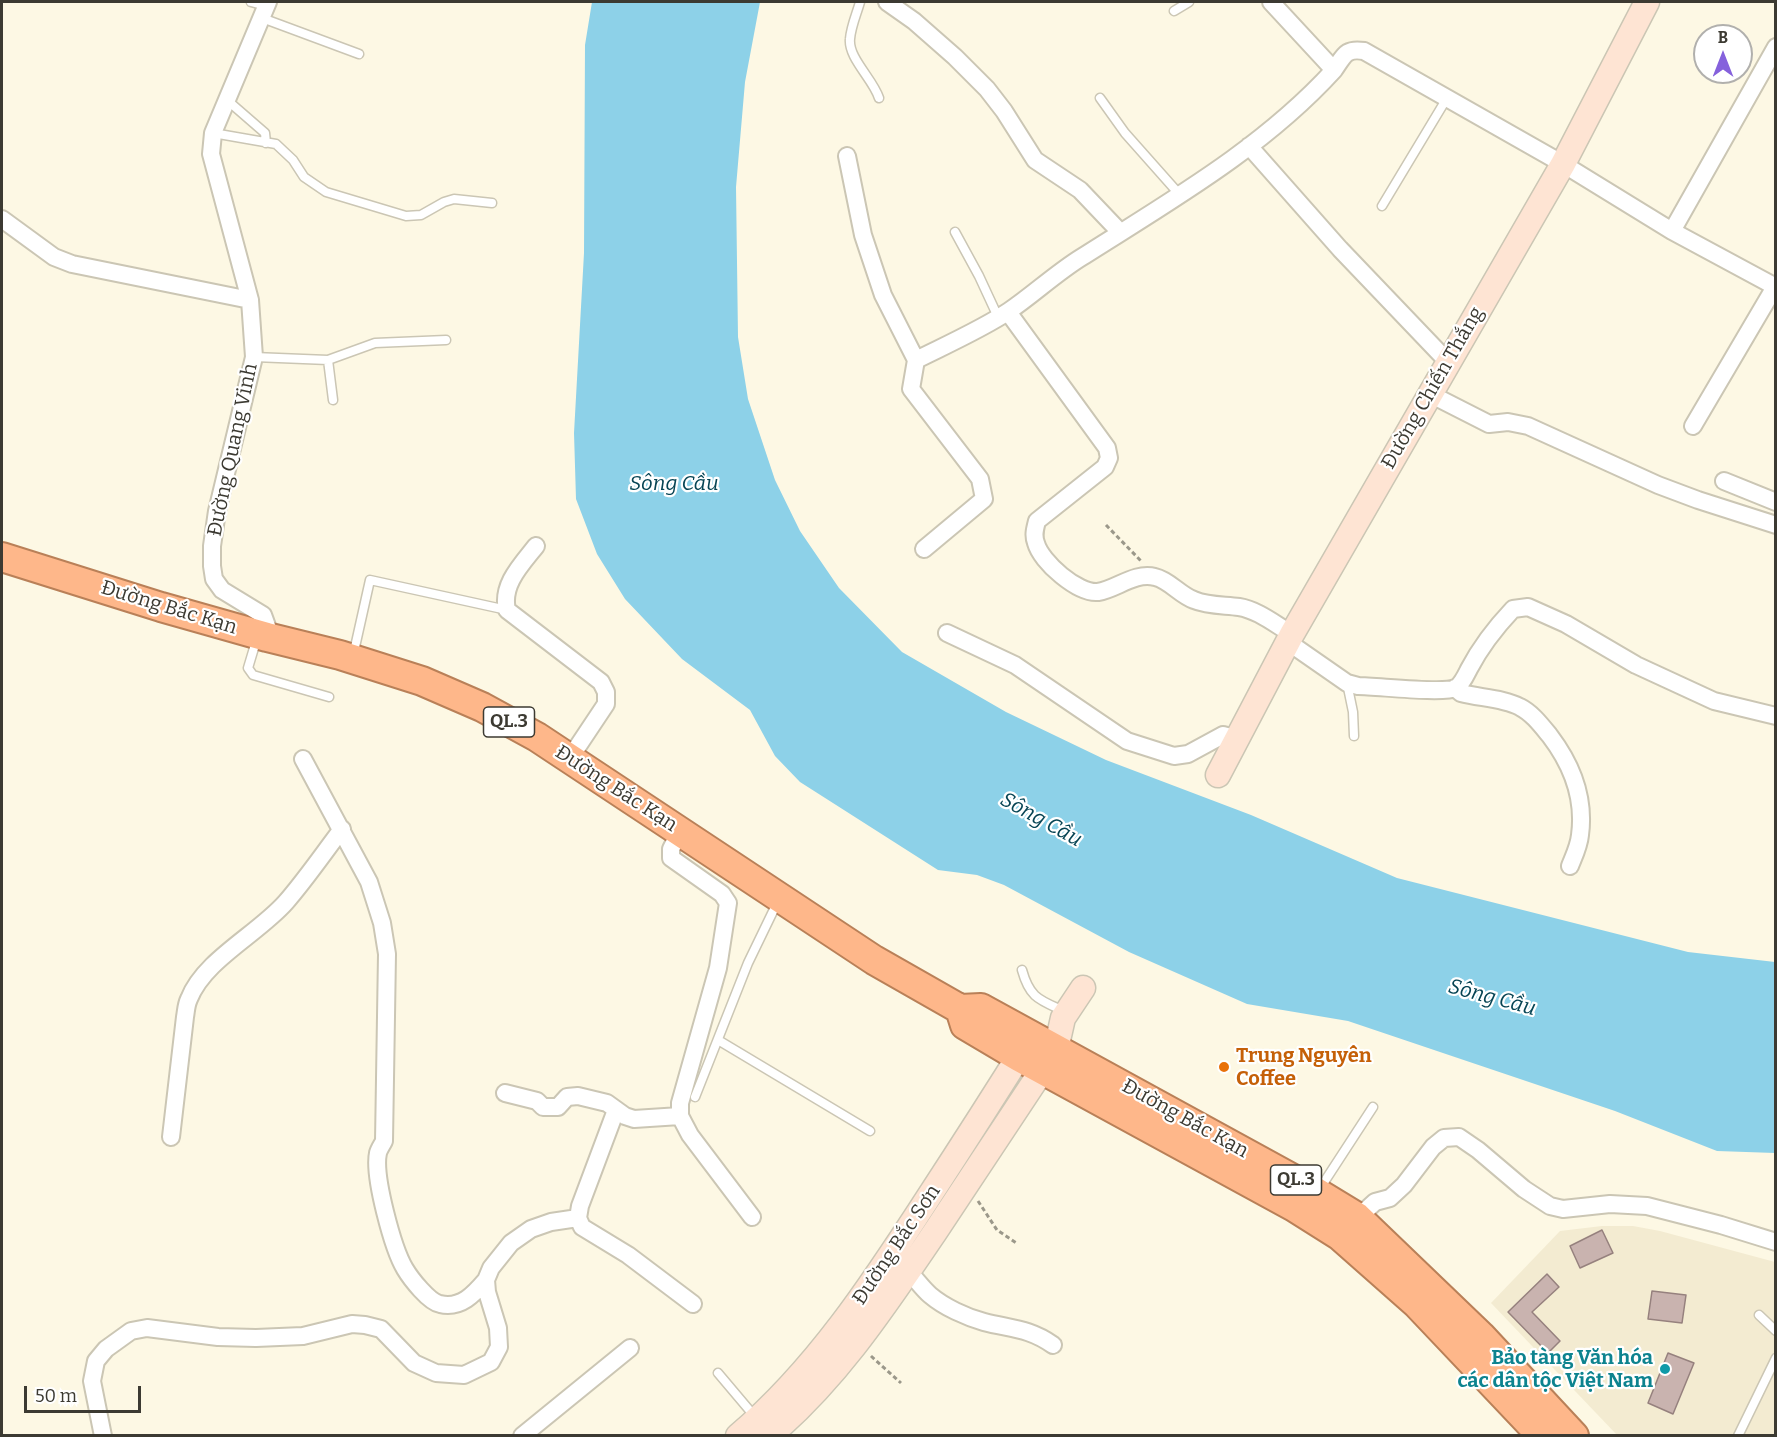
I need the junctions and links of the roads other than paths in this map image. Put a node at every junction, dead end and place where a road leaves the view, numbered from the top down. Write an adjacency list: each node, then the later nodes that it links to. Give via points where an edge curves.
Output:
1 (860, 2): 11 (lane, via 850,40 852,52)
2 (887, 2): 26 (street, via 939,42 987,89 1035,160 1080,190)
3 (1189, 2): 7 (lane)
4 (1271, 2): 10 (street)
5 (1647, 2): 19 (main road, Đường Chiến Thắng)
6 (262, 7): 9 (lane); 14 (street, Đường Quang Vinh)
7 (1174, 11)
8 (1776, 47): 24 (street)
9 (359, 54)
10 (1334, 70): 13 (street, via 1346,52 1365,51); 17 (street)
11 (879, 98)
12 (1100, 98): 20 (lane)
13 (1447, 98): 19 (street); 22 (lane)
14 (227, 100): 15 (street, Đường Quang Vinh); 16 (lane, via 265,133)
15 (213, 133): 16 (lane); 28 (street, Đường Quang Vinh, via 211,154)
16 (266, 143): 21 (lane, via 276,144 304,177 326,192 406,216 421,215 454,200)
17 (1249, 146): 20 (street); 34 (street)
18 (847, 156): 33 (street, via 863,234 883,295)
19 (1563, 164): 24 (street); 34 (main road, Đường Chiến Thắng)
20 (1180, 195): 26 (street)
21 (492, 203)
22 (1382, 206)
23 (2, 219): 28 (street, via 54,257 72,264)
24 (1672, 231): 27 (street)
25 (955, 232): 29 (lane)
26 (1120, 232): 29 (street, via 1071,263)
27 (1775, 286): 37 (street)
28 (250, 300): 31 (street, Đường Quang Vinh)
29 (1003, 315): 33 (street); 47 (street, via 1107,448 1109,458 1105,467 1037,521 1036,546 1044,558 1084,591 1098,592 1144,575 1157,577 1192,600 1256,613)
30 (446, 340): 32 (lane, via 375,343)
31 (254, 357): 32 (lane); 46 (street, Đường Quang Vinh, via 217,511 212,566 214,579 222,590 262,615 267,626)
32 (328, 360): 36 (lane)
33 (916, 360): 42 (street, via 911,389 980,479 984,499)
34 (1448, 362): 35 (main road, Đường Chiến Thắng)
35 (1430, 394): 40 (street, via 1489,424 1528,426 1658,485); 47 (main road, Đường Chiến Thắng)
36 (333, 400)
37 (1693, 426)
38 (1724, 481): 39 (street)
39 (1776, 502)
40 (1776, 525)
41 (536, 546): 44 (street, via 507,590)
42 (924, 549)
43 (2, 557): 46 (highway, Đường Bắc Kạn / QL.3)
44 (507, 610): 48 (lane, via 370,580); 55 (street, via 601,682 606,692 606,704)
45 (947, 633): 54 (street, via 1015,666 1127,741 1174,756 1188,754 1223,735)
46 (262, 636): 48 (highway, Đường Bắc Kạn / QL.3); 51 (lane, via 248,668 253,675)
47 (1290, 638): 49 (street); 54 (main road, Đường Chiến Thắng)
48 (352, 659): 55 (highway, Đường Bắc Kạn / QL.3, via 422,681 482,707)
49 (1347, 683): 50 (street, via 1426,690); 53 (lane)
50 (1455, 688): 52 (street, via 1497,626 1514,609 1528,607 1566,624 1636,665 1714,701); 60 (street, via 1461,693 1522,708 1554,741 1575,780 1580,802 1580,838)
51 (329, 697)
52 (1776, 716)
53 (1354, 736)
54 (1238, 739): 57 (main road, Đường Chiến Thắng)
55 (570, 758): 59 (highway, Đường Bắc Kạn / QL.3)
56 (303, 759): 58 (street)
57 (1218, 776)
58 (342, 829): 73 (street, via 285,903 214,965 191,994 179,1055); 80 (street, via 369,882 387,954 384,1141 378,1154 378,1174 387,1220 404,1268 421,1290 439,1304 465,1302)
59 (680, 831): 61 (highway, Đường Bắc Kạn / QL.3); 71 (street, via 671,858 722,894 728,903 718,968 680,1103)
60 (1570, 866)
61 (779, 898): 65 (lane); 66 (highway, Đường Bắc Kạn / QL.3, via 874,960 960,1009 981,1008)
62 (1022, 970): 64 (lane, via 1034,996)
63 (1083, 988): 64 (main road)
64 (1064, 1015): 66 (main road)
65 (718, 1040): 68 (lane); 72 (lane)
66 (1037, 1053): 74 (highway, Đường Bắc Kạn / QL.3); 77 (highway, Đường Bắc Kạn / QL.3, via 1294,1207); 79 (main road, Đường Bắc Sơn, via 963,1188); 88 (main road, Đường Bắc Sơn, via 853,1311 776,1401)
67 (505, 1093): 70 (street, via 554,1108 567,1098 578,1096)
68 (695, 1097)
69 (1374, 1107): 74 (lane)
70 (616, 1110): 71 (street, via 634,1119); 76 (street)
71 (680, 1116): 75 (street)
72 (870, 1131)
73 (171, 1137)
74 (1317, 1193): 77 (highway, Đường Bắc Kạn / QL.3)
75 (752, 1217)
76 (578, 1218): 80 (street, via 531,1228 511,1243); 81 (street, via 582,1227 628,1255)
77 (1349, 1227): 78 (street, via 1375,1202 1390,1198 1404,1185 1444,1138 1459,1137 1550,1206 1647,1206); 92 (highway, Đường Bắc Kạn / QL.3); 93 (highway, Đường Bắc Kạn / QL.3, via 1481,1336)
78 (1776, 1242)
79 (908, 1271): 84 (street, via 944,1304 983,1321 1027,1330); 88 (main road, Đường Bắc Sơn, via 828,1378 795,1414)
80 (486, 1280): 89 (street, via 499,1347 491,1362 464,1375 436,1373 414,1363 381,1329 365,1325 352,1324 303,1336 256,1338 147,1328 130,1331 96,1361 92,1381)
81 (693, 1304)
82 (1759, 1315): 83 (lane)
83 (1776, 1331)
84 (1053, 1346)
85 (630, 1348): 90 (street)
86 (1776, 1358): 94 (lane)
87 (718, 1373): 88 (lane)
88 (763, 1427): 91 (main road, Đường Bắc Sơn)
89 (103, 1436)
90 (522, 1436)
91 (738, 1436)
92 (1542, 1436)
93 (1574, 1436)
94 (1738, 1436)

